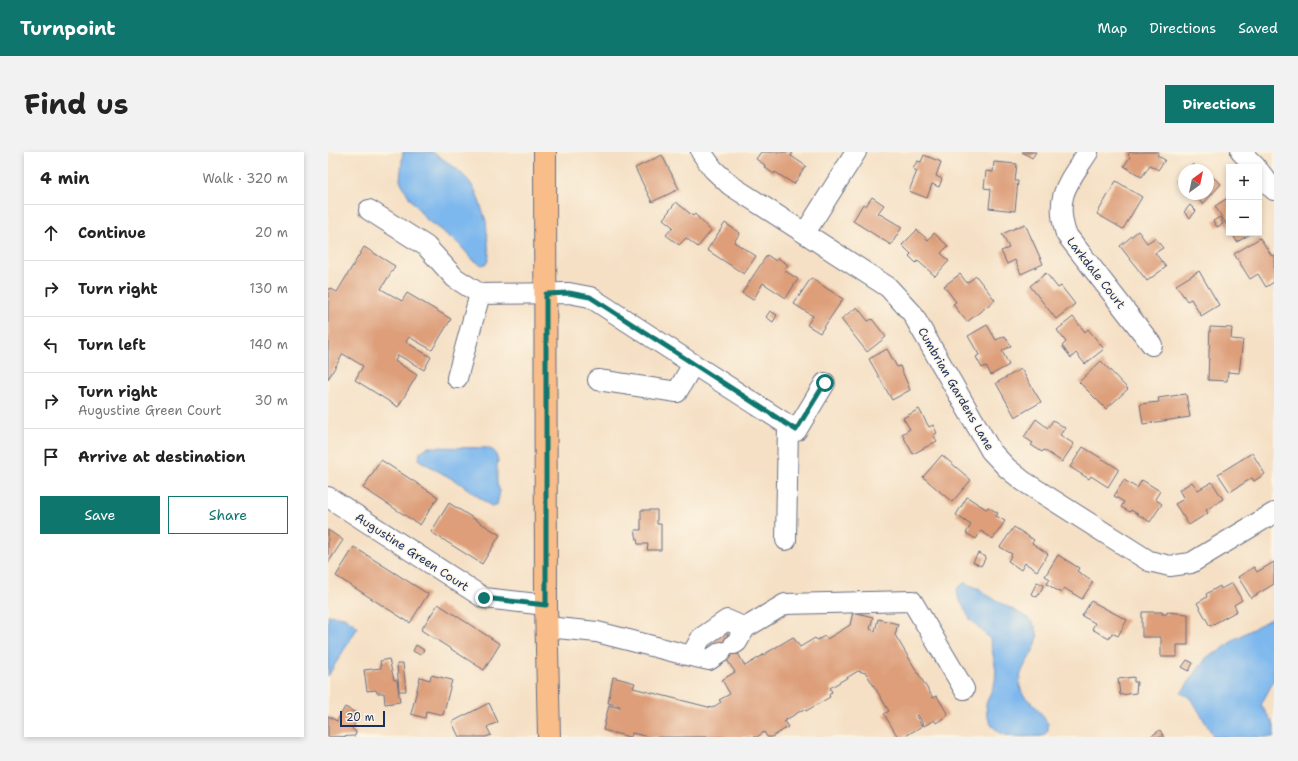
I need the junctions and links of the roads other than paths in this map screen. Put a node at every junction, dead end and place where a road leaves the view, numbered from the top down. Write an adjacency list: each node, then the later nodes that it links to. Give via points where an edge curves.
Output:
1 (545, 152): 12 (main road)
2 (701, 152): 10 (street, Cumbrian Gardens Lane, via 730,186)
3 (856, 152): 10 (street)
4 (1088, 152): 13 (street, Larkdale Court, via 1066,186 1062,200 1061,217 1066,234)
5 (1241, 152): 6 (street)
6 (1253, 164)
7 (1262, 175): 8 (street)
8 (1274, 190)
9 (369, 210): 11 (street, via 426,246 455,278)
10 (804, 233): 20 (street, Cumbrian Gardens Lane, via 888,287 912,313 991,451 1007,468 1023,481 1149,561 1170,566 1191,563)
11 (480, 294): 12 (street); 15 (street)
12 (546, 294): 14 (street, via 569,293 590,297); 22 (main road)
13 (1152, 345)
14 (693, 364): 16 (street, via 677,392); 18 (street)
15 (457, 378)
16 (598, 380)
17 (825, 383): 18 (street, via 796,430)
18 (788, 425): 21 (street)
19 (328, 497): 22 (street, Augustine Green Court, via 484,598)
20 (1274, 513)
21 (786, 540)
22 (546, 605): 23 (main road)
23 (547, 627): 25 (street, via 597,632); 27 (main road)
24 (745, 628): 25 (street, via 737,642 709,660); 25 (street, via 727,620 700,638); 26 (street, via 785,604 912,600)
25 (691, 656)
26 (964, 689)
27 (549, 737)

